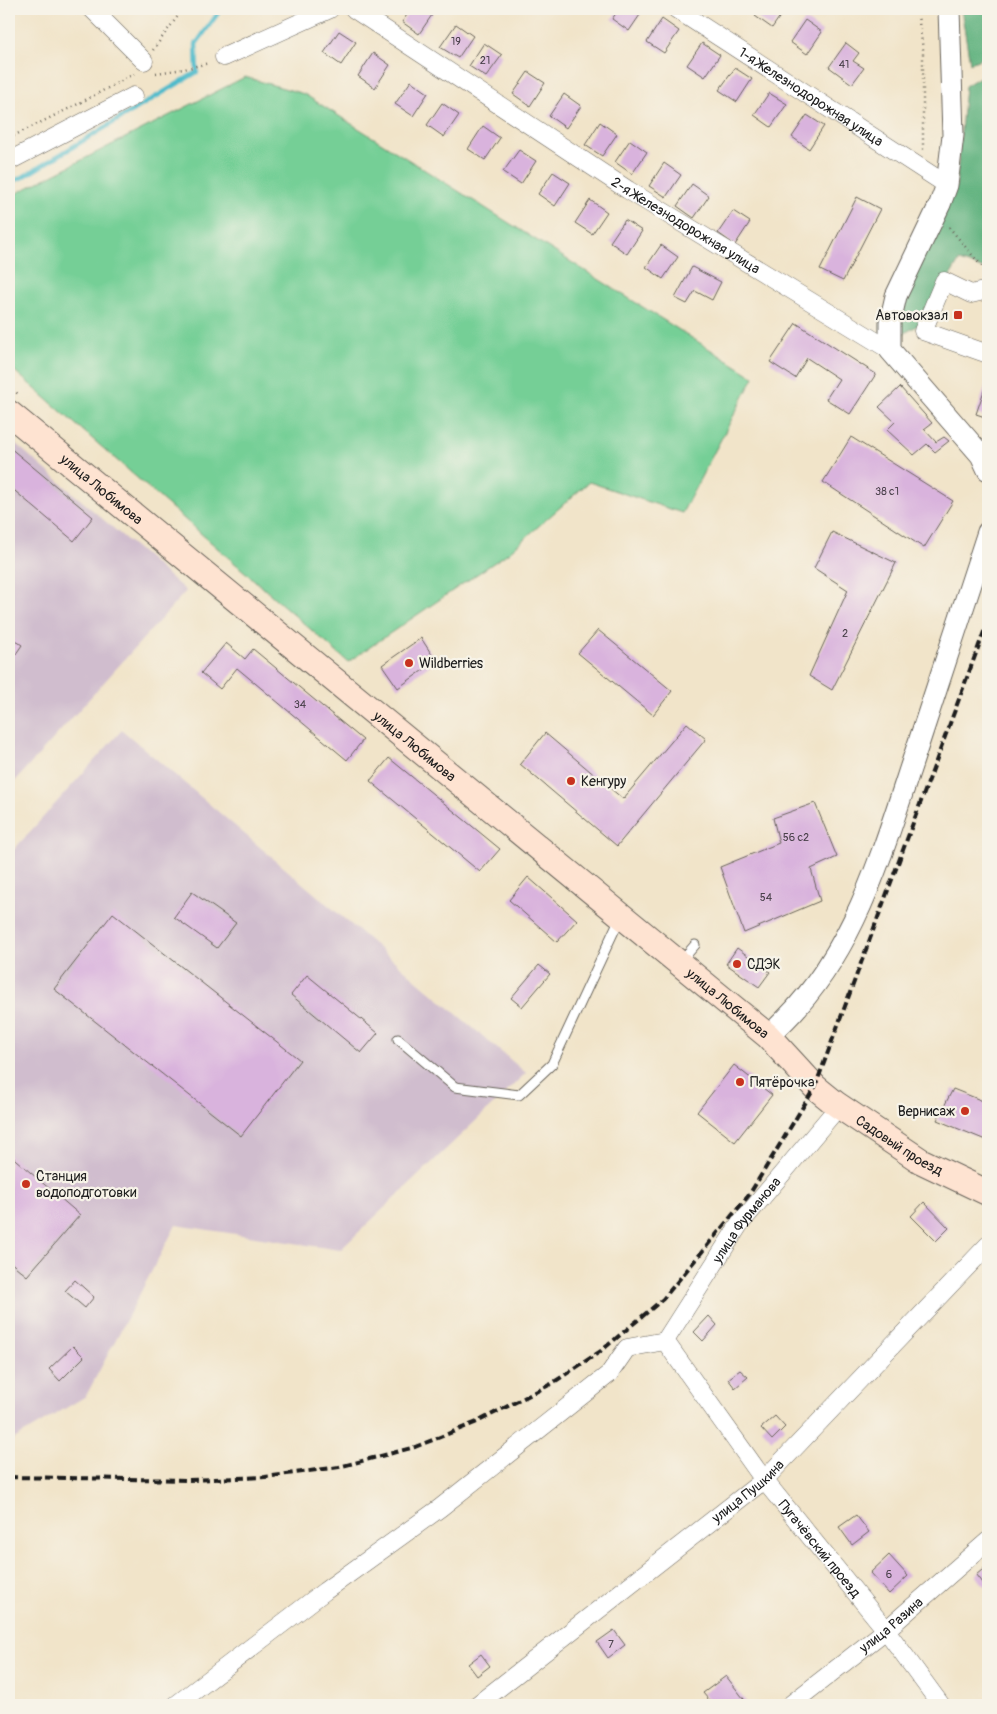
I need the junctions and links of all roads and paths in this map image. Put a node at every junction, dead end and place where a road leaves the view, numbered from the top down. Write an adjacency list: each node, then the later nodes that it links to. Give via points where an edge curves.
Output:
1 (92, 9): 10 (street)
2 (183, 9): 10 (path)
3 (330, 9): 8 (street)
4 (354, 9): 20 (street, 2-я Железнодорожная улица, via 628,190)
5 (676, 9): 15 (street, 1-я Железнодорожная улица)
6 (917, 9): 15 (path, via 923,49)
7 (949, 9): 16 (street, via 953,135)
8 (224, 57)
9 (200, 65): 10 (path)
10 (145, 70): 11 (path); 11 (path)
11 (132, 76): 13 (path)
12 (134, 96): 14 (street)
13 (9, 138)
14 (9, 161)
15 (924, 169): 16 (street, 1-я Железнодорожная улица)
16 (947, 184): 17 (street)
17 (936, 212): 18 (path); 20 (street, via 896,296 890,322)
18 (988, 274)
19 (988, 290): 21 (street, via 971,294 944,280 923,331)
20 (890, 350): 23 (street, 2-я Железнодорожная улица, via 981,455)
21 (988, 354)
22 (9, 413): 25 (main road, улица Любимова)
23 (988, 470)
24 (988, 532): 26 (street, via 865,898 827,970)
25 (621, 916): 26 (main road, улица Любимова, via 687,954); 27 (lane, via 552,1064 520,1095 455,1087)
26 (768, 1036): 28 (main road, улица Любимова)
27 (398, 1039)
28 (815, 1087): 29 (main road, Садовый проезд)
29 (839, 1106): 30 (main road, Садовый проезд, via 921,1161); 32 (street, улица Фурманова, via 739,1225)
30 (988, 1193)
31 (988, 1245): 33 (street, улица Пушкина)
32 (665, 1341): 33 (street, Пугачёвский проезд); 36 (street, via 627,1348 609,1374 440,1508)
33 (764, 1480): 35 (street, Пугачёвский проезд); 37 (street, улица Пушкина)
34 (988, 1540): 35 (street, улица Разина)
35 (886, 1630): 38 (street, улица Разина); 39 (street, Пугачёвский проезд)
36 (176, 1705)
37 (477, 1705)
38 (790, 1705)
39 (942, 1705)

